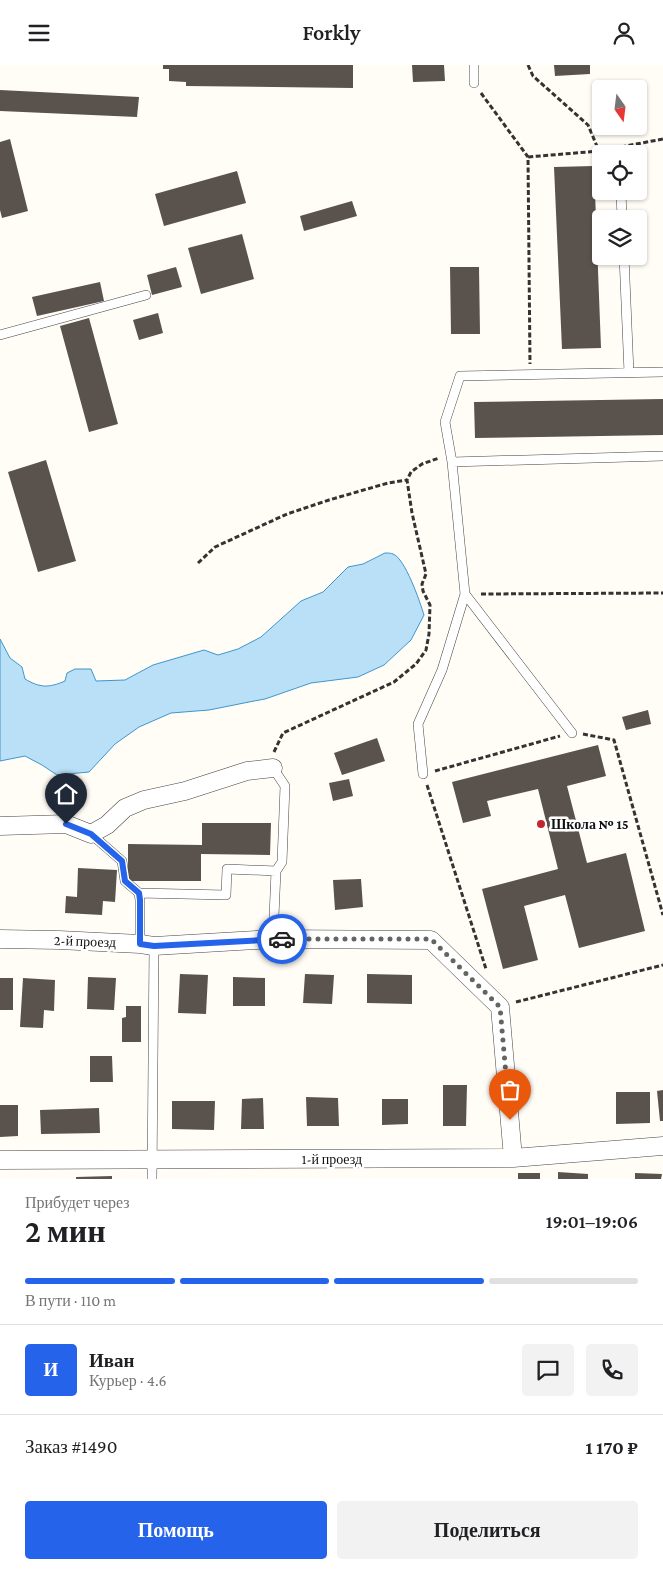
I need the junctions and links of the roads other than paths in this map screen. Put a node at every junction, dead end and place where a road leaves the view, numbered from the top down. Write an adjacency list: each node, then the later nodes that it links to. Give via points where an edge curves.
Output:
1 (474, 65): 2 (lane)
2 (474, 83)
3 (624, 265): 7 (lane)
4 (146, 295): 5 (lane)
5 (0, 335)
6 (663, 372): 7 (lane)
7 (629, 373): 9 (lane, via 460,376 445,422)
8 (663, 456): 9 (lane)
9 (451, 458): 10 (lane)
10 (465, 594): 11 (lane); 13 (lane, via 442,670 418,724)
11 (572, 733)
12 (273, 768): 15 (street, via 247,771 144,800 125,808 107,825); 16 (lane, via 285,786 282,862)
13 (424, 774)
14 (0, 826): 15 (street, via 66,824)
15 (91, 834): 17 (lane, via 122,861 125,881)
16 (276, 871): 17 (lane, via 227,869 226,895); 19 (lane)
17 (139, 893): 20 (lane)
18 (0, 939): 20 (street, 2-й проезд)
19 (273, 939): 20 (street, 2-й проезд); 22 (street, 2-й проезд, via 431,939 500,1007)
20 (147, 945): 24 (lane)
21 (663, 1147): 22 (street, 1-й проезд)
22 (513, 1158): 24 (street, 1-й проезд)
23 (0, 1160): 24 (street, 1-й проезд)
24 (152, 1160): 25 (lane)
25 (152, 1179)

